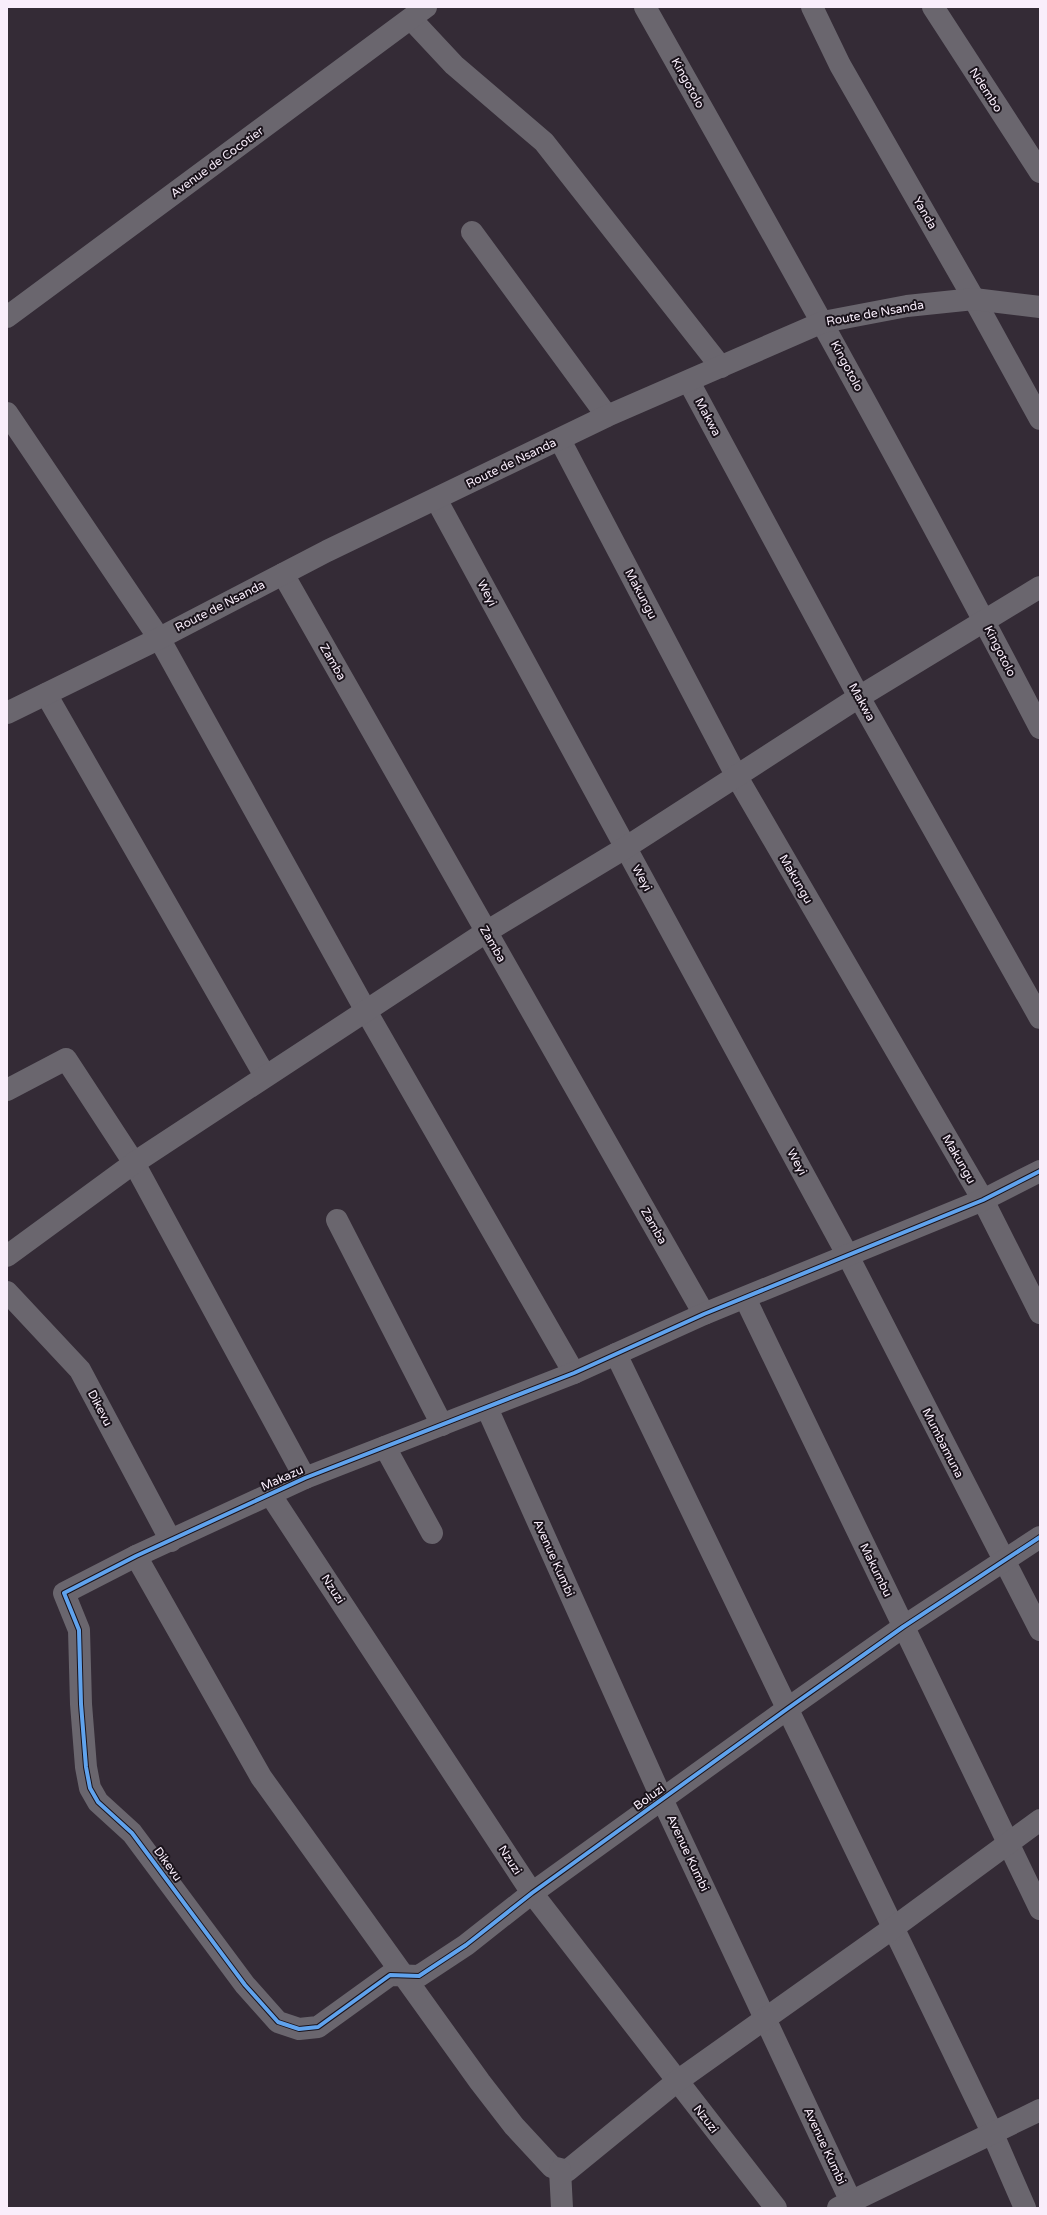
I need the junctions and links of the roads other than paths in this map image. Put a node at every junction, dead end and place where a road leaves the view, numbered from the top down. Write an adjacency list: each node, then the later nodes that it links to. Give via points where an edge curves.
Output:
1 (645, 7): 10 (street, Kingotolo)
2 (812, 7): 7 (street, Yanda, via 840,65)
3 (933, 7): 5 (street, Ndembo)
4 (419, 13): 9 (street, Avenue de Cocotier); 11 (street, via 454,65 544,142)
5 (1040, 172)
6 (472, 232): 14 (street)
7 (974, 299): 8 (street, Route de Nsanda); 10 (street, Route de Nsanda, via 907,306); 15 (street, Yanda)
8 (1040, 307)
9 (7, 317)
10 (823, 322): 11 (street, Route de Nsanda); 20 (street, Kingotolo)
11 (721, 367): 12 (street, Route de Nsanda)
12 (689, 382): 14 (street, Route de Nsanda); 23 (street, Makwa)
13 (7, 413): 21 (street)
14 (607, 416): 16 (street, Route de Nsanda)
15 (1040, 419)
16 (560, 440): 17 (street, Route de Nsanda); 26 (street, Makungu)
17 (436, 499): 18 (street, Route de Nsanda); 27 (street, Weyi)
18 (283, 574): 21 (street, Route de Nsanda); 28 (street, Zamba)
19 (1040, 587): 20 (street)
20 (984, 621): 23 (street); 25 (street, Kingotolo)
21 (159, 638): 22 (street, Route de Nsanda); 29 (street)
22 (46, 694): 24 (street, Route de Nsanda); 31 (street)
23 (859, 698): 26 (street); 30 (street, Makwa)
24 (7, 713)
25 (1040, 728)
26 (737, 777): 27 (street); 35 (street, Makungu)
27 (625, 848): 28 (street); 38 (street, Weyi)
28 (486, 932): 29 (street); 42 (street, Zamba)
29 (366, 1011): 31 (street); 44 (street)
30 (1040, 1018)
31 (265, 1076): 33 (street)
32 (7, 1090): 33 (street, via 66,1059)
33 (134, 1163): 37 (street); 48 (street)
34 (1040, 1171): 35 (street, Makazu)
35 (983, 1200): 38 (street, Makazu); 41 (street, Makungu)
36 (337, 1220): 46 (street)
37 (7, 1256)
38 (848, 1256): 40 (street, Makazu); 54 (street, Mumbamuna)
39 (7, 1292): 52 (street, Dikevu, via 80,1370)
40 (745, 1298): 42 (street, Makazu); 56 (street, Makumbu)
41 (1040, 1313)
42 (704, 1314): 43 (street, Makazu)
43 (616, 1354): 44 (street, Makazu); 58 (street)
44 (574, 1373): 45 (street, Makazu)
45 (487, 1408): 46 (street, Makazu); 59 (street, Avenue Kumbi)
46 (442, 1425): 47 (street, Makazu)
47 (385, 1447): 48 (street, Makazu); 50 (street)
48 (305, 1478): 49 (street, Makazu)
49 (270, 1494): 52 (street, Makazu); 62 (street, Nzuzi)
50 (432, 1534)
51 (1040, 1537): 54 (street, Boluzi)
52 (171, 1541): 53 (street, Makazu)
53 (136, 1556): 55 (street, Makazu); 65 (street, via 261,1777)
54 (1004, 1562): 56 (street, Boluzi); 57 (street, Mumbamuna)
55 (92, 1579): 65 (street, Dikevu, via 64,1593 79,1630 86,1767 90,1788 98,1802 132,1833 245,1985 278,2022 299,2028 318,2027 390,1975)
56 (903, 1627): 58 (street, Boluzi); 61 (street, Makumbu)
57 (1040, 1630)
58 (787, 1709): 59 (street, Boluzi); 64 (street)
59 (662, 1799): 62 (street, Boluzi); 66 (street, Avenue Kumbi)
60 (1040, 1820): 61 (street)
61 (1008, 1842): 63 (street, Makumbu); 64 (street)
62 (532, 1893): 65 (street, Boluzi, via 466,1945 419,1976); 67 (street, Nzuzi)
63 (1040, 1909)
64 (893, 1928): 66 (street); 69 (street)
65 (405, 1976): 70 (street, via 514,2126 552,2168)
66 (765, 2019): 67 (street); 71 (street, Avenue Kumbi)
67 (676, 2082): 70 (street, via 566,2171); 73 (street, Nzuzi)
68 (1040, 2110): 69 (street)
69 (992, 2132): 71 (street); 74 (street)
70 (560, 2170): 72 (street)
71 (847, 2206)
72 (562, 2208)
73 (776, 2208)
74 (1025, 2208)

